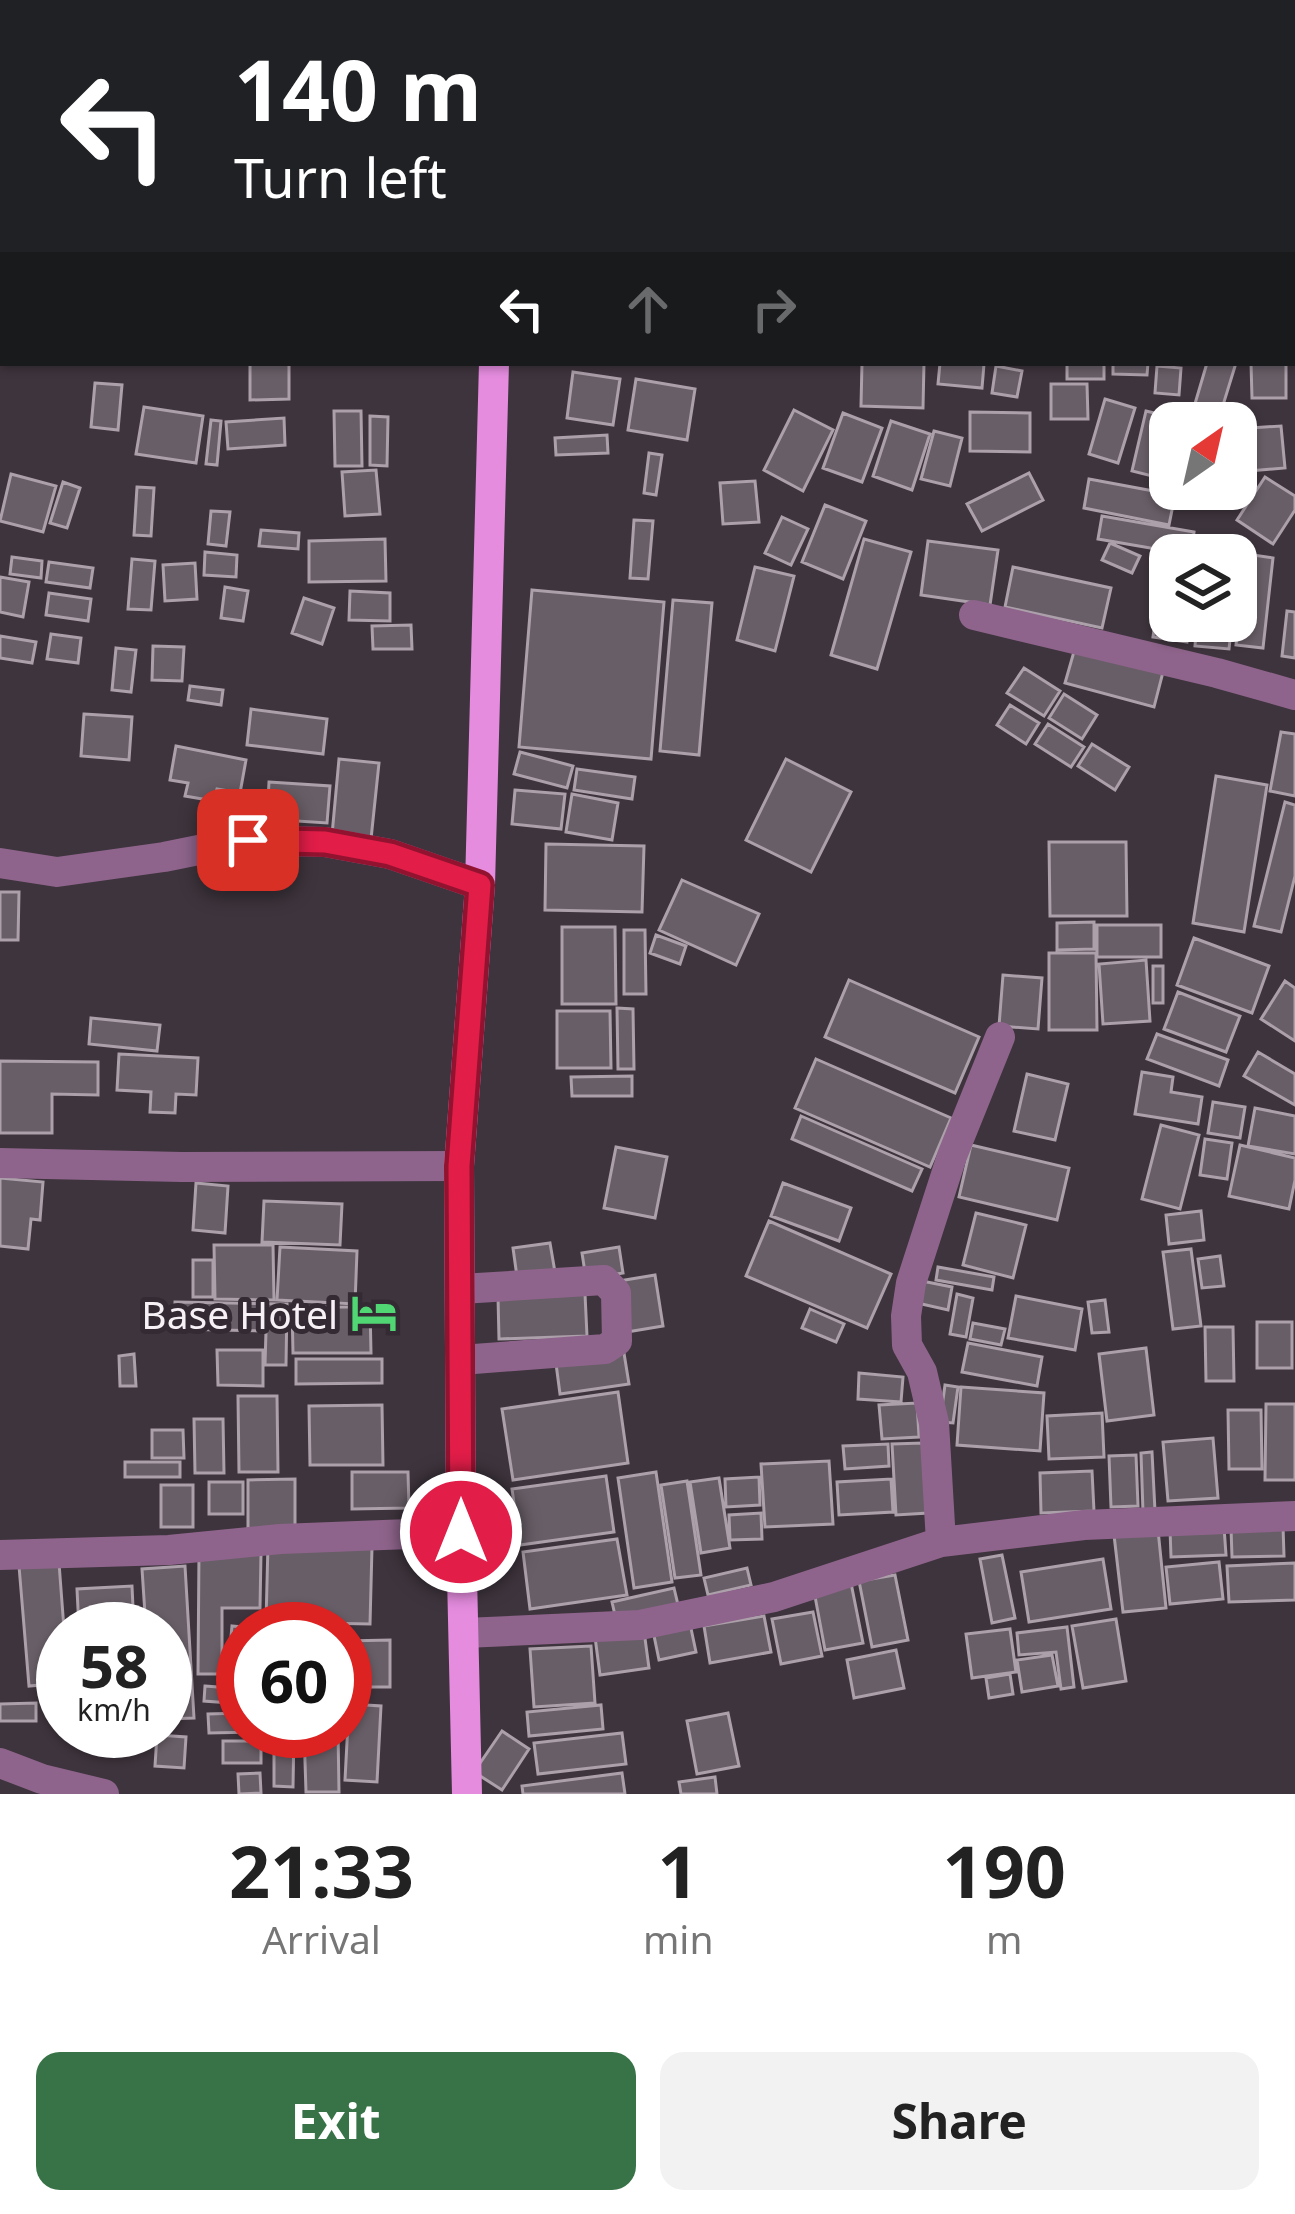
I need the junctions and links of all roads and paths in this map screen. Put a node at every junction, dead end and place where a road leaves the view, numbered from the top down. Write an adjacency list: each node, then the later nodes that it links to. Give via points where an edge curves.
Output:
1 (494, 366): 5 (main road)
2 (974, 615): 3 (street)
3 (1295, 695)
4 (0, 863): 5 (street, via 57,872 248,840 325,842)
5 (480, 885): 8 (main road)
6 (1000, 1037): 13 (street, via 952,1156 906,1316 907,1345 934,1423)
7 (0, 1163): 8 (street)
8 (459, 1166): 9 (main road)
9 (461, 1288): 10 (main road); 10 (street, via 604,1280 616,1293 617,1341 605,1349)
10 (461, 1360): 12 (main road)
11 (1295, 1516): 13 (street, via 1084,1525)
12 (461, 1532): 14 (street); 15 (main road)
13 (940, 1543): 15 (street, via 774,1597 640,1625)
14 (0, 1555)
15 (465, 1633): 18 (main road)
16 (0, 1762): 17 (street)
17 (104, 1794)
18 (467, 1794)

